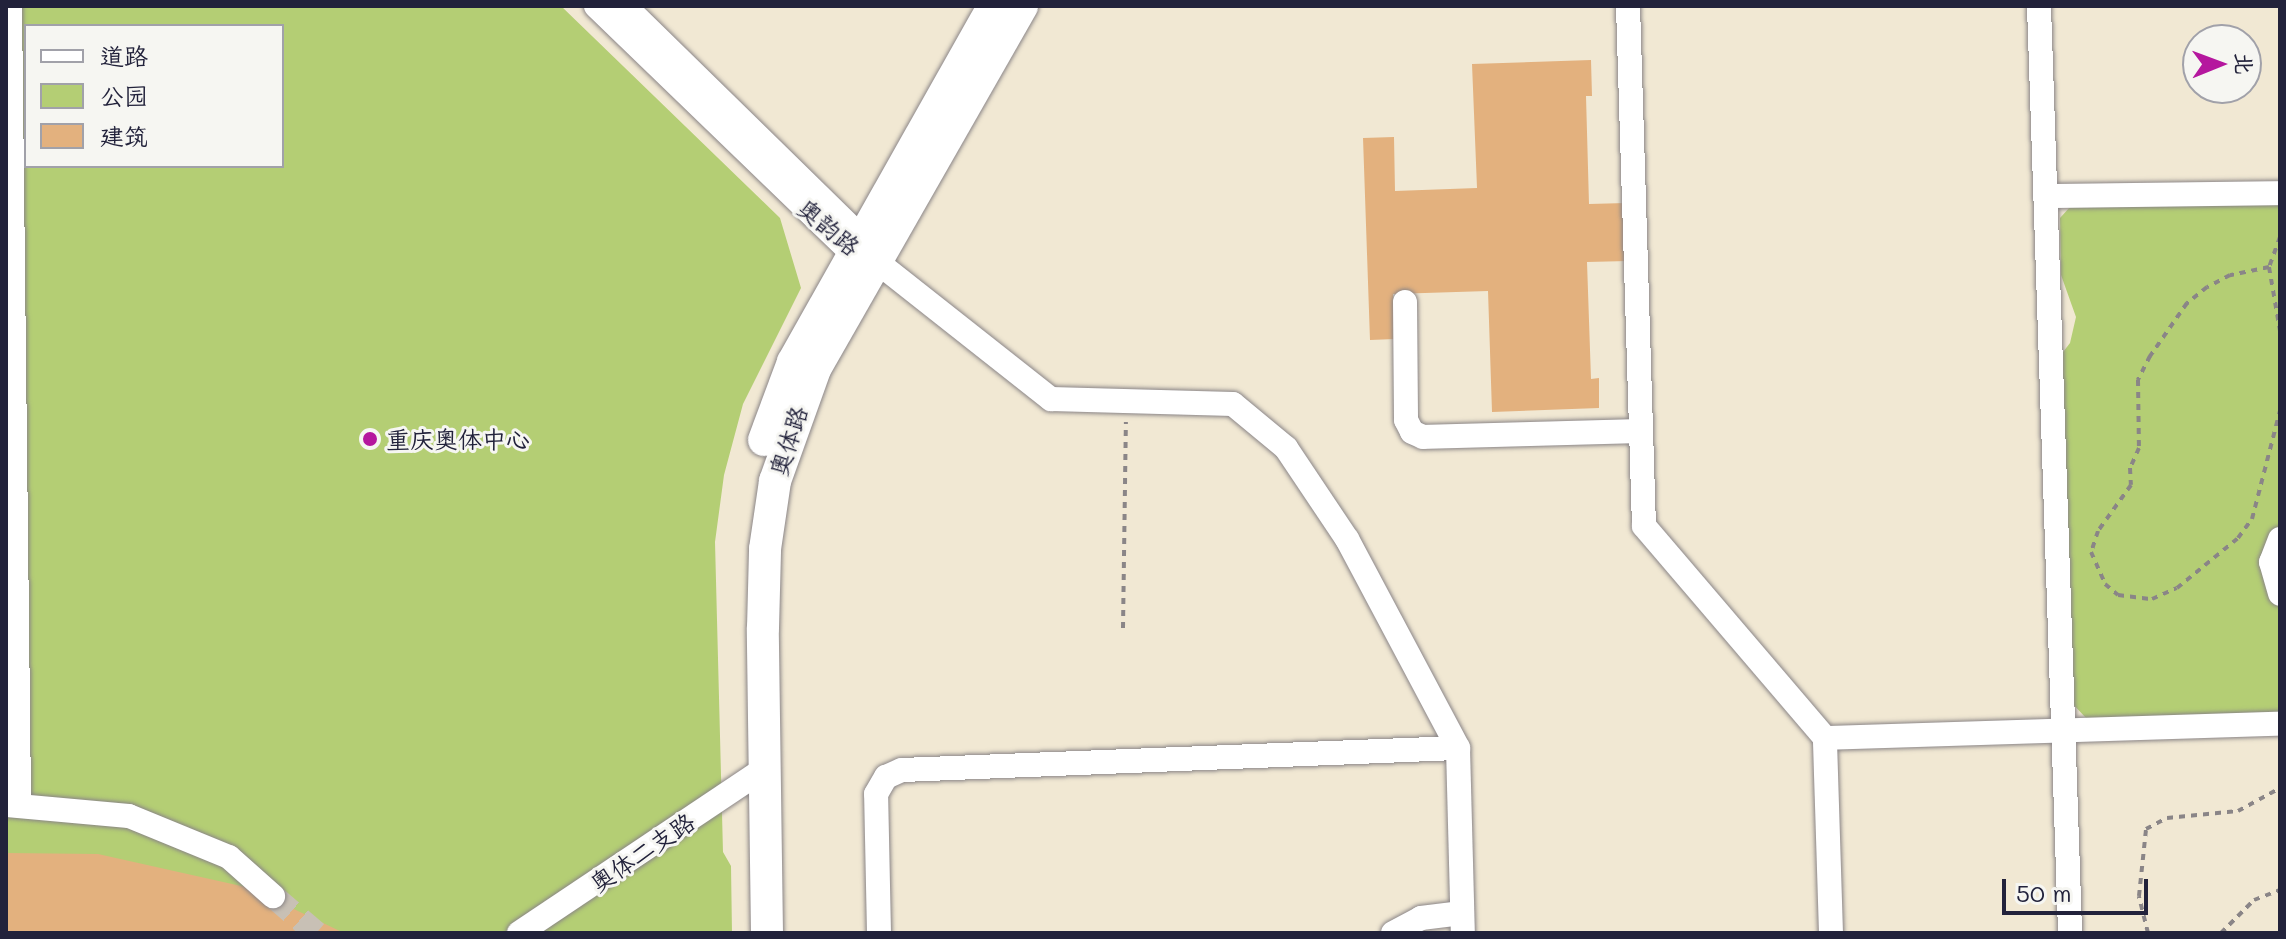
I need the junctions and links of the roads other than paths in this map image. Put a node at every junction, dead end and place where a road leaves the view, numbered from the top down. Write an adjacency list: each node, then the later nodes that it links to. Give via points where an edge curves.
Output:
1 (10, 6): 15 (street)
2 (596, 6): 10 (street, 奥韵路)
3 (625, 6): 10 (street, 奥韵路)
4 (994, 6): 10 (main road, 奥体路)
5 (1022, 6): 10 (main road, 奥体路)
6 (1628, 6): 12 (street)
7 (2039, 6): 9 (street)
8 (2280, 193): 9 (street)
9 (2046, 196): 17 (street)
10 (863, 250): 19 (street, via 1051,399 1233,404 1286,448 1347,539); 20 (main road, 奥体路, via 793,362 772,412 754,479 742,621)
11 (1405, 302): 12 (street, via 1406,420 1412,432 1423,437)
12 (1638, 431): 18 (street, via 1644,526)
13 (2280, 539): 14 (street, via 2271,562)
14 (2280, 594)
15 (12, 603): 21 (street)
16 (2280, 724): 17 (street)
17 (2063, 731): 18 (street); 30 (street)
18 (1825, 738): 29 (street)
19 (1458, 748): 23 (street); 27 (street, via 902,770 886,777 876,794)
20 (754, 777): 24 (street, 奥体二支路); 25 (main road, 奥体路); 26 (main road, 奥体路)
21 (13, 804): 22 (street, via 129,816 229,857)
22 (273, 896)
23 (1463, 923): 28 (street, via 1421,918)
24 (519, 933)
25 (747, 933)
26 (767, 933)
27 (879, 933)
28 (1393, 933)
29 (1831, 933)
30 (2070, 933)

